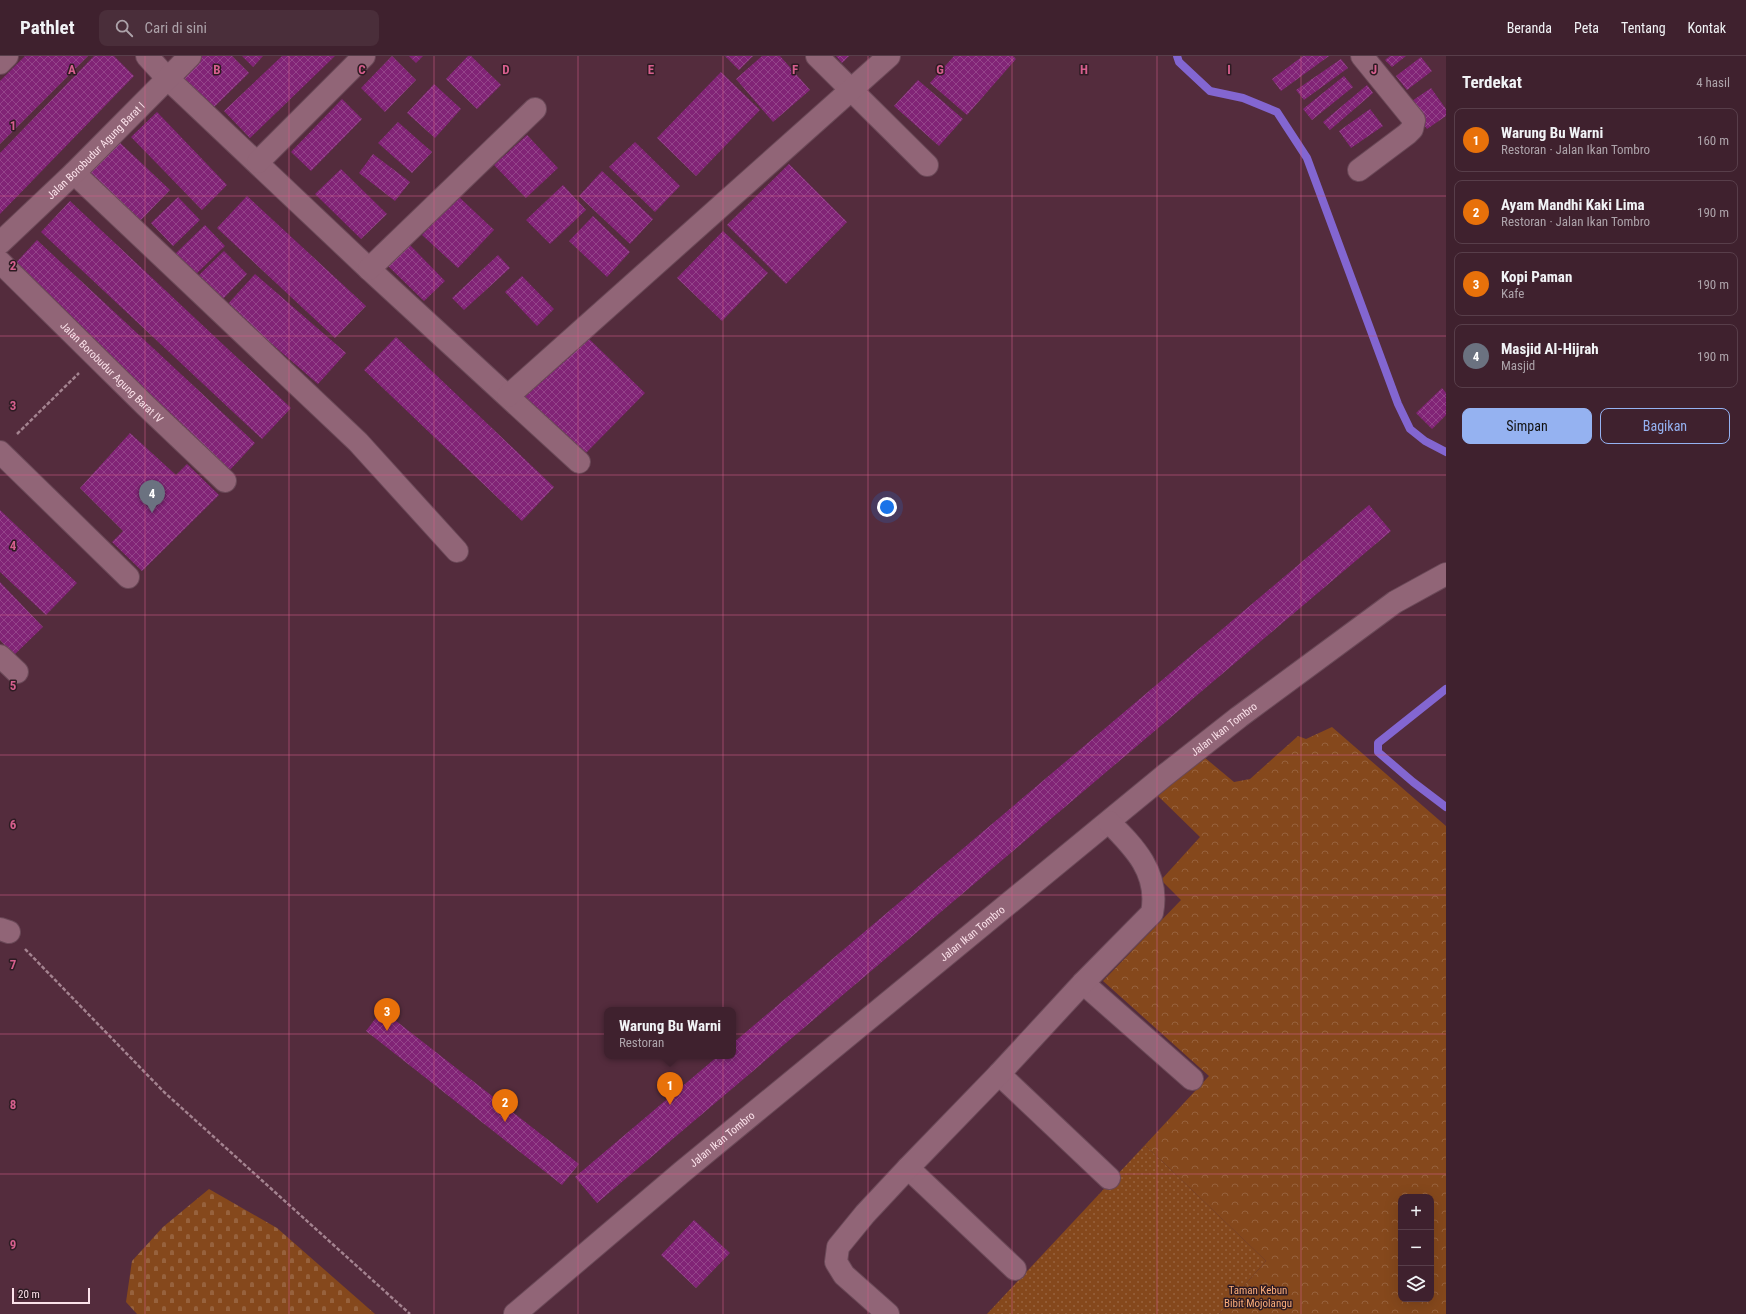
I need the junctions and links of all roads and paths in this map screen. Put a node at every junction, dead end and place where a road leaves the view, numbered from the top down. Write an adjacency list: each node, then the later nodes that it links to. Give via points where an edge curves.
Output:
1 (7, 56): 8 (street)
2 (148, 56): 9 (street)
3 (190, 56): 9 (street, Jalan Borobudur Agung Barat I)
4 (364, 56): 12 (street)
5 (817, 56): 10 (street)
6 (889, 56): 10 (street)
7 (1362, 56): 14 (street, via 1414,120 1407,134)
8 (0, 63)
9 (167, 78): 12 (street); 15 (street, Jalan Borobudur Agung Barat I)
10 (851, 90): 13 (street); 20 (street)
11 (536, 109): 18 (street)
12 (258, 162): 18 (street)
13 (927, 165)
14 (1359, 170)
15 (74, 173): 16 (street, Jalan Borobudur Agung Barat I); 25 (street, via 358,442)
16 (0, 244)
17 (0, 262): 19 (street, Jalan Borobudur Agung Barat IV)
18 (369, 269): 20 (street)
19 (96, 356): 21 (path); 24 (street, Jalan Borobudur Agung Barat IV)
20 (508, 396): 23 (street)
21 (17, 434)
22 (0, 452): 27 (street)
23 (579, 462)
24 (225, 481)
25 (457, 551)
26 (1446, 574): 30 (street, Jalan Ikan Tombro, via 1395,602 1165,775)
27 (128, 577)
28 (0, 656): 29 (street)
29 (17, 672)
30 (1109, 822): 32 (street, via 1141,857 1149,874 1154,905 1152,912); 39 (street, Jalan Ikan Tombro, via 688,1167)
31 (4, 931): 38 (path, via 164,1092)
32 (1083, 983): 33 (street); 34 (street)
33 (999, 1074): 35 (street); 36 (street)
34 (1192, 1079)
35 (908, 1168): 37 (street); 40 (street, via 861,1219 838,1247 836,1254 836,1262 844,1275)
36 (1109, 1178)
37 (1015, 1269)
38 (410, 1314)
39 (515, 1314)
40 (888, 1314)

